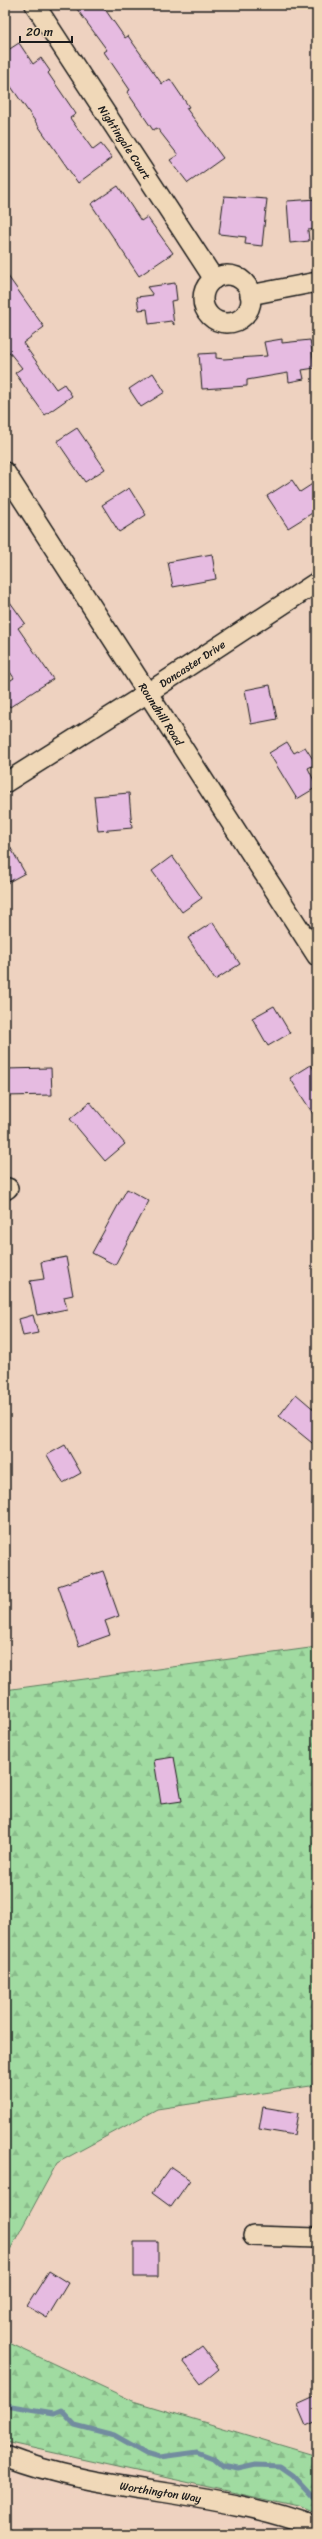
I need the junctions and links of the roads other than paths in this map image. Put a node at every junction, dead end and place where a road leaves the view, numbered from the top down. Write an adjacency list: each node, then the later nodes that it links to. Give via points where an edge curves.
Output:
1 (35, 5): 2 (street, Nightingale Court)
2 (214, 279): 4 (street, via 224,275 236,277 248,288); 4 (street, via 206,287 202,298 209,316 216,321 231,323 239,320 250,306)
3 (317, 282): 4 (street)
4 (250, 295)
5 (5, 472): 7 (street, Roundhill Road)
6 (317, 582): 7 (street, Doncaster Drive)
7 (146, 694): 8 (street, Doncaster Drive); 9 (street, Roundhill Road)
8 (5, 783)
9 (317, 956)
10 (253, 2236): 11 (street)
11 (317, 2238)
12 (5, 2456): 13 (street, Worthington Way, via 30,2466 63,2474 249,2507)
13 (317, 2528)

